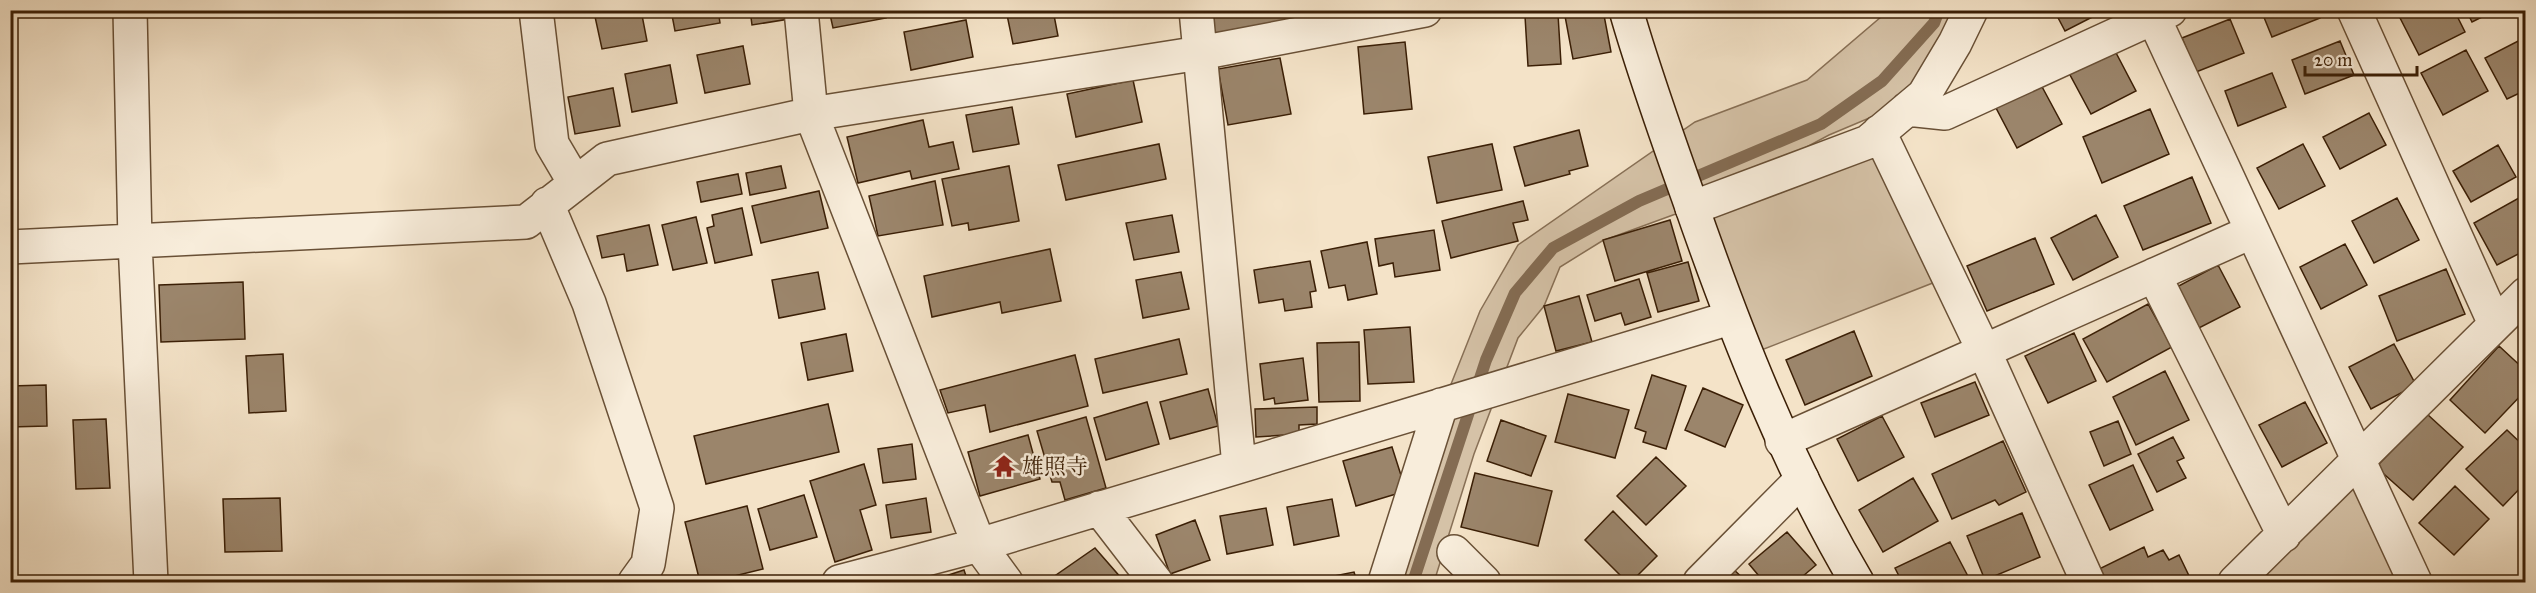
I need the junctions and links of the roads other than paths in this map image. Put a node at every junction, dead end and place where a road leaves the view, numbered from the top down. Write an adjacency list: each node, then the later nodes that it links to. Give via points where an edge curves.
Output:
1 (130, 10): 18 (street)
2 (537, 10): 14 (street, via 552,144)
3 (801, 10): 12 (street)
4 (1196, 10): 10 (street)
5 (1425, 10): 10 (street)
6 (1626, 10): 16 (street)
7 (1971, 10): 11 (street, via 1924,95)
8 (2354, 10): 23 (street)
9 (2158, 13): 11 (street, via 1944,113); 17 (street)
10 (1200, 53): 12 (street); 28 (street)
11 (1907, 109): 13 (street)
12 (811, 114): 14 (street, via 607,159); 32 (street)
13 (1879, 132): 16 (street, via 1868,142); 24 (street)
14 (575, 183): 15 (street)
15 (547, 204): 18 (street, via 526,222); 35 (street, via 589,303 657,508 648,564)
16 (1692, 208): 22 (street)
17 (2252, 232): 20 (street); 27 (street)
18 (135, 242): 19 (street); 34 (street)
19 (10, 247)
20 (2154, 275): 24 (street); 31 (street)
21 (2526, 294): 23 (street)
22 (1730, 318): 25 (street); 26 (street)
23 (2495, 324): 27 (street)
24 (1984, 351): 26 (street); 43 (street)
25 (1441, 405): 28 (street); 39 (street)
26 (1782, 441): 29 (street)
27 (2358, 460): 31 (street); 45 (street)
28 (1239, 466): 30 (street)
29 (1802, 479): 41 (street); 42 (street)
30 (1099, 508): 32 (street); 38 (street)
31 (2284, 535): 44 (street)
32 (979, 545): 36 (street); 37 (street)
33 (1454, 552): 40 (street)
34 (152, 582)
35 (635, 582)
36 (839, 582)
37 (1006, 582)
38 (1156, 582)
39 (1385, 582)
40 (1484, 582)
41 (1700, 582)
42 (1857, 582)
43 (2088, 582)
44 (2235, 582)
45 (2415, 582)

